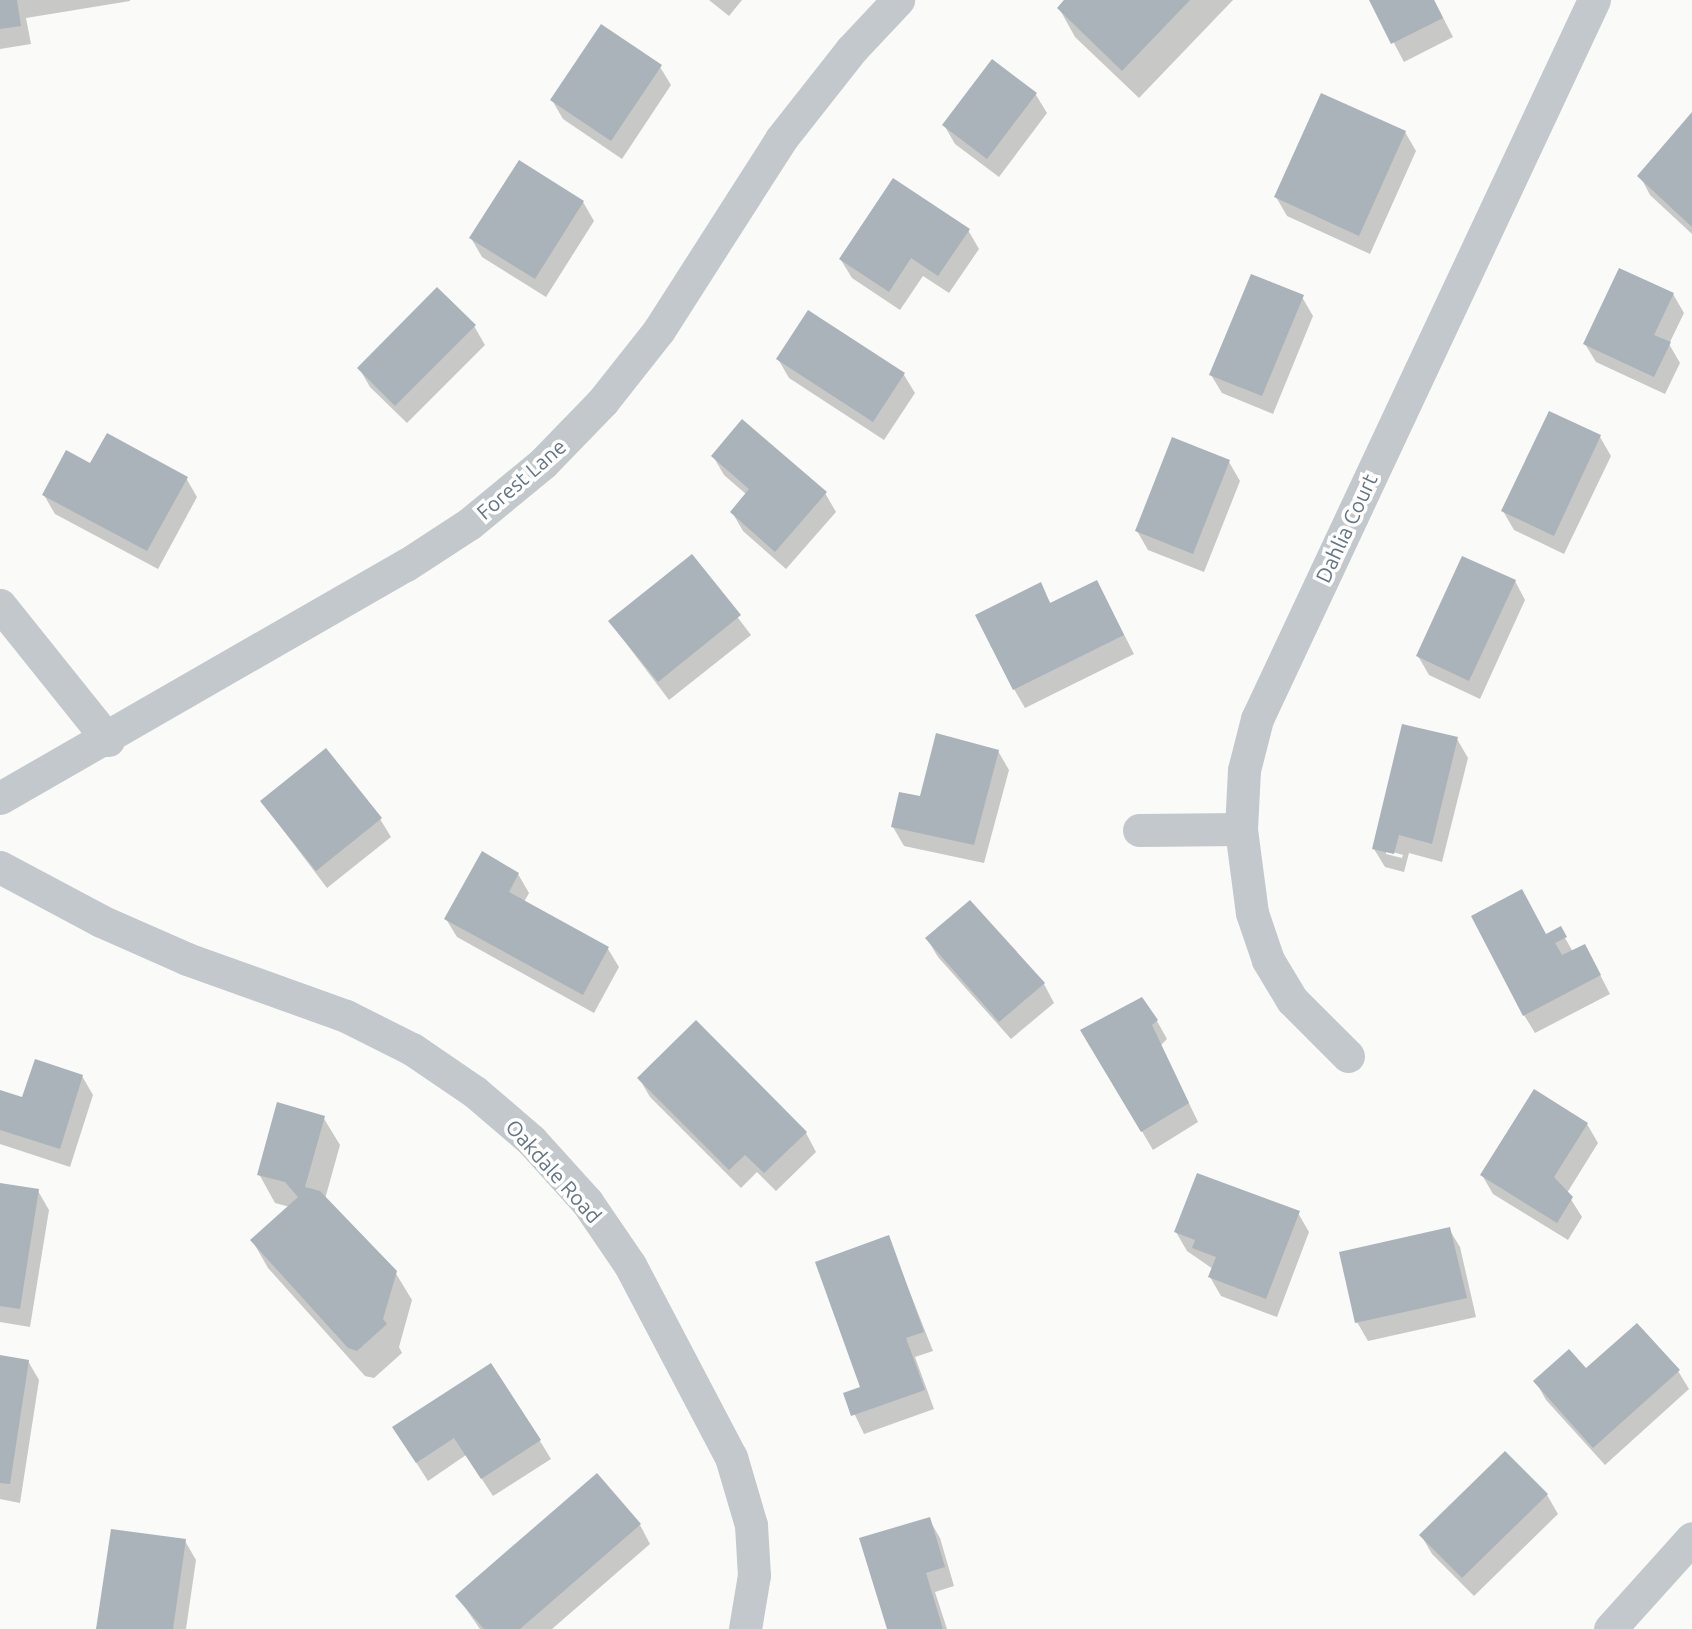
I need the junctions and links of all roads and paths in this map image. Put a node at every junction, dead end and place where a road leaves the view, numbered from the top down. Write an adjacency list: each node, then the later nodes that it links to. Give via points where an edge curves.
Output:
1 (898, 0): 4 (street, Forest Lane, via 781,139 659,330 603,401 543,463 469,524 406,565)
2 (1594, 0): 6 (street, Dahlia Court, via 1257,719 1244,770)
3 (0, 605): 4 (street)
4 (108, 740): 5 (street, Forest Lane)
5 (0, 798)
6 (1241, 829): 7 (street); 9 (street, Dahlia Court, via 1252,913 1268,960 1292,1000)
7 (1139, 830)
8 (0, 867): 11 (street, Oakdale Road, via 101,921 187,959 346,1016 401,1044 475,1092 531,1140 587,1202 630,1265 731,1457 751,1525 754,1575)
9 (1348, 1056)
10 (1692, 1538): 12 (street)
11 (745, 1629)
12 (1610, 1629)

